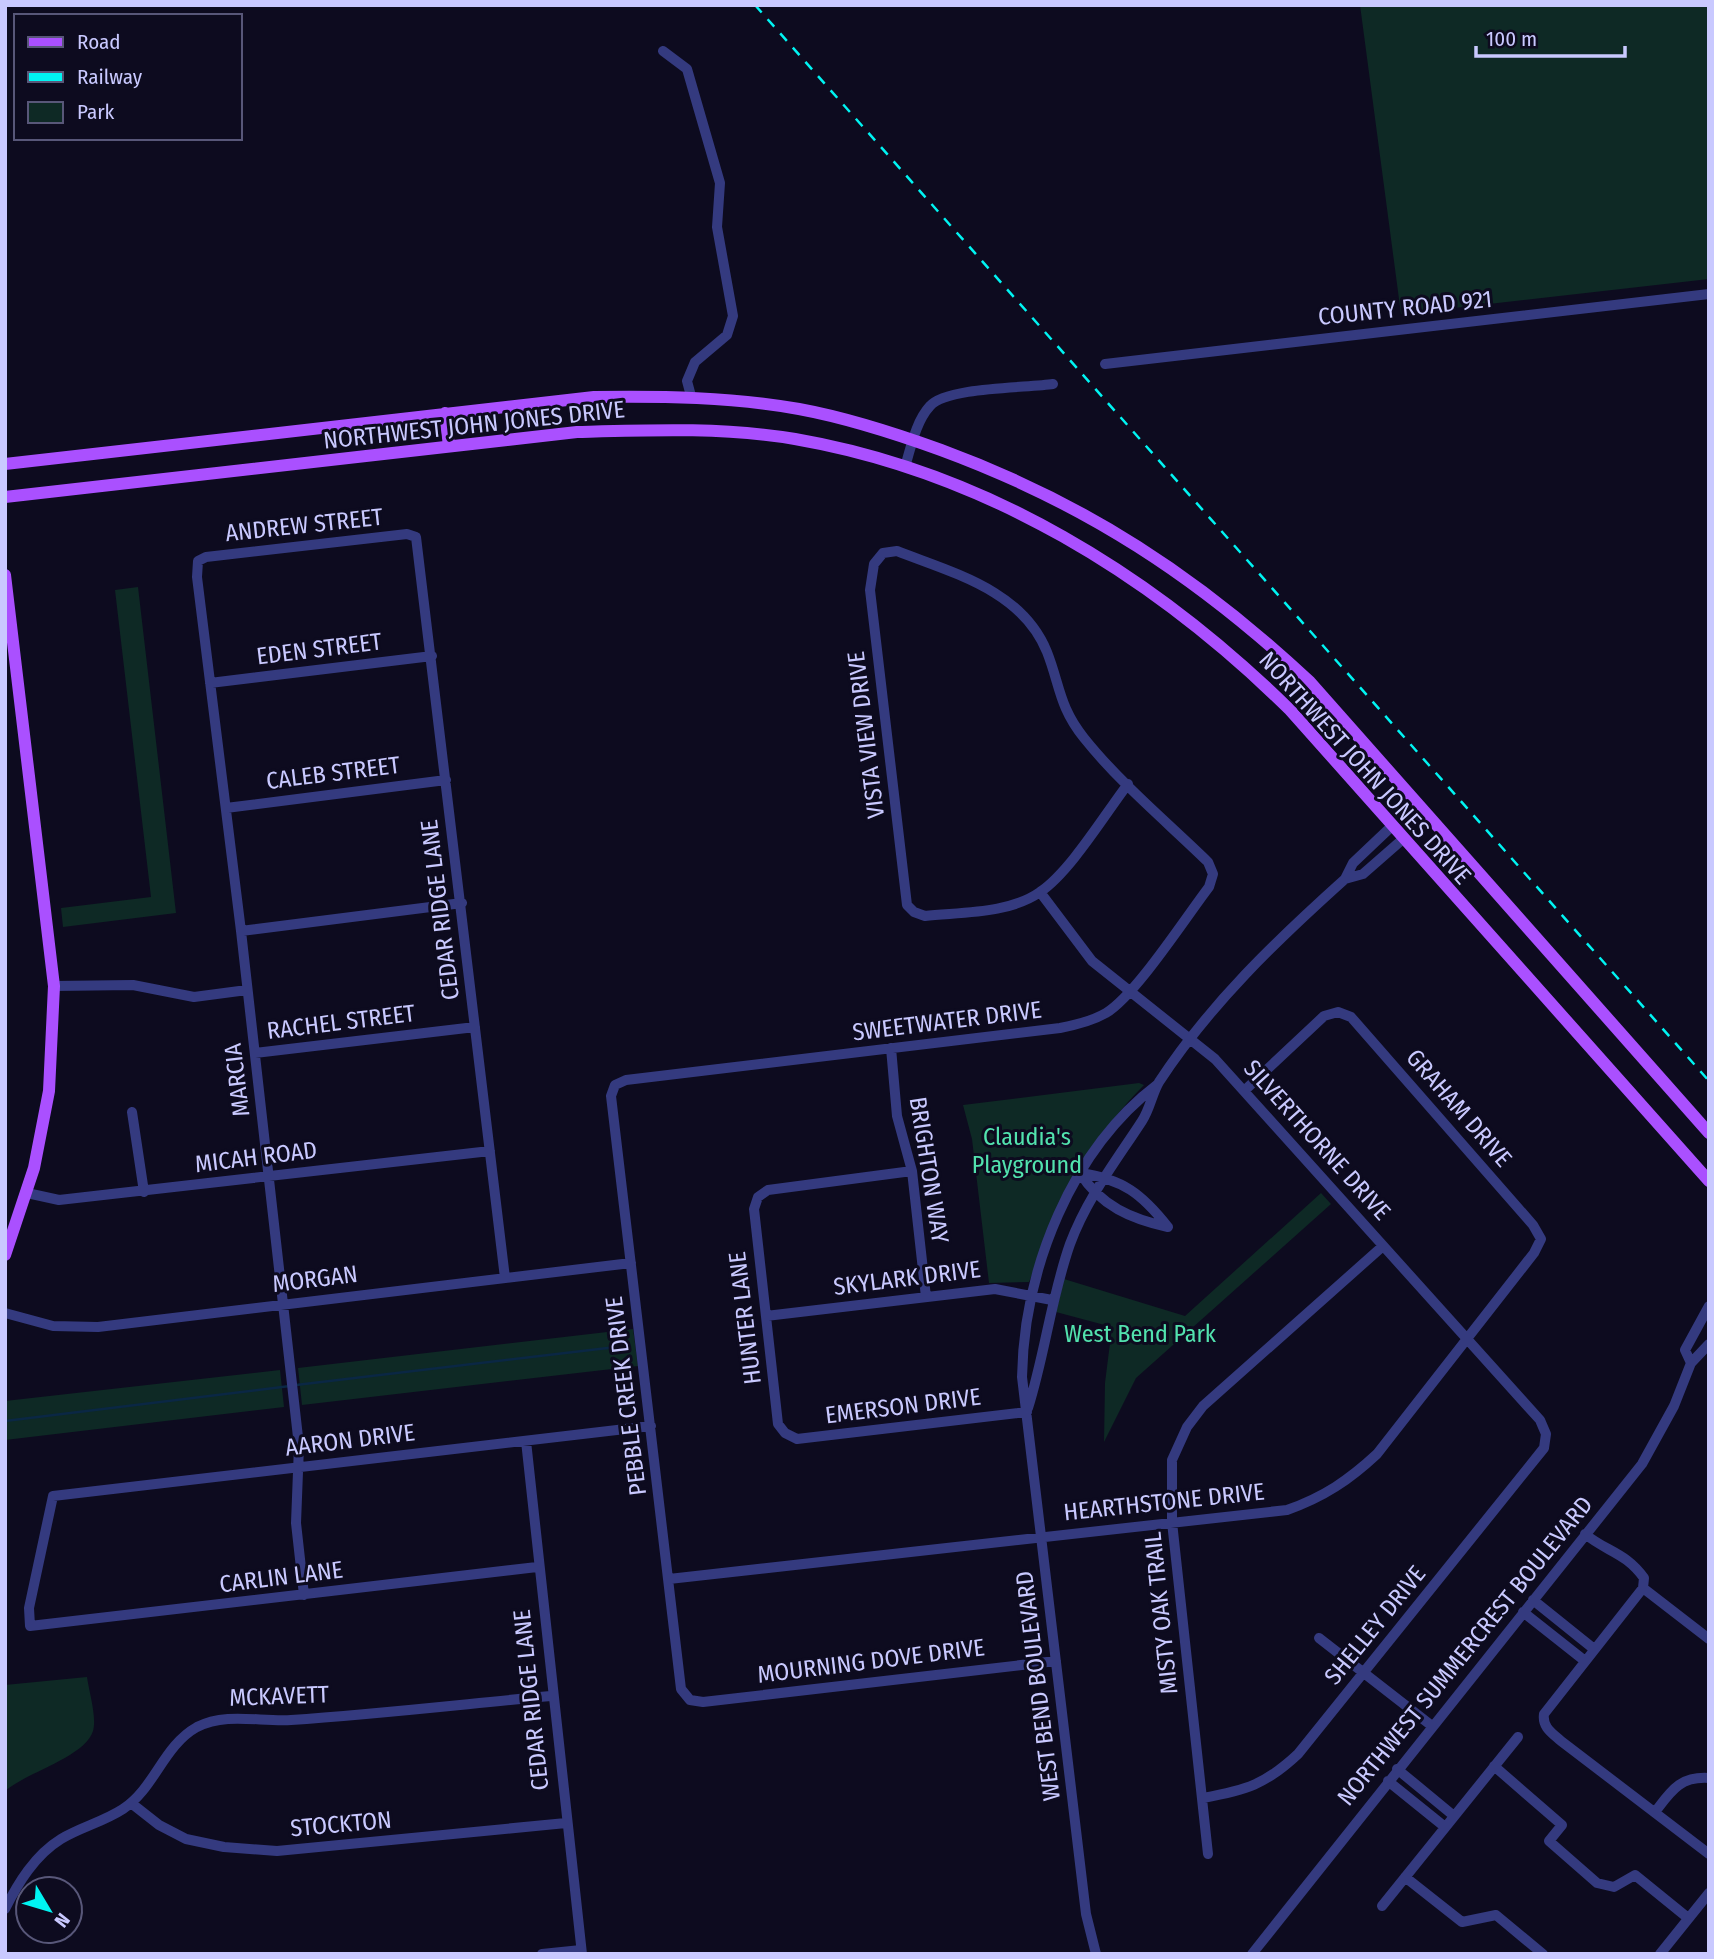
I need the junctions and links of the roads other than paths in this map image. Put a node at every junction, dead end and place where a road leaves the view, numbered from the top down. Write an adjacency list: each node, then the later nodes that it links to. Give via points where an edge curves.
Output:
1 (663, 51): 5 (street, via 687,69 720,183 717,227 733,316 727,335 695,362 687,381)
2 (1709, 294): 3 (street, COUNTY ROAD 921)
3 (1105, 364)
4 (1053, 384): 7 (street, via 946,395 930,405)
5 (691, 396): 6 (main road, NORTHWEST JOHN JONES DRIVE, via 594,397); 7 (main road, NORTHWEST JOHN JONES DRIVE, via 799,409)
6 (445, 413): 8 (main road); 9 (main road, NORTHWEST JOHN JONES DRIVE)
7 (914, 440): 10 (street); 37 (main road, NORTHWEST JOHN JONES DRIVE, via 1003,473 1082,511 1195,583 1261,636 1310,682)
8 (449, 446): 10 (main road, NORTHWEST JOHN JONES DRIVE, via 577,432 703,432 792,439); 11 (main road, NORTHWEST JOHN JONES DRIVE)
9 (5, 464)
10 (905, 467): 20 (main road, NORTHWEST JOHN JONES DRIVE, via 991,500 1066,537 1178,610 1290,710)
11 (5, 498)
12 (416, 537): 13 (street, ANDREW STREET, via 407,534); 15 (street, CEDAR RIDGE LANE)
13 (198, 561): 16 (street, MARCIA)
14 (5, 575): 26 (main road)
15 (432, 656): 16 (street, EDEN STREET); 17 (street, CEDAR RIDGE LANE)
16 (210, 683): 19 (street, MARCIA)
17 (446, 780): 19 (street, CALEB STREET); 24 (street, CEDAR RIDGE LANE)
18 (1128, 784): 23 (street, via 1062,871); 23 (street, VISTA VIEW DRIVE, via 1070,717 1058,695 1046,650 1013,605 983,585 897,551 883,553 873,564 870,590 907,905 925,916 1004,907); 28 (street, SWEETWATER DRIVE, via 1208,862 1213,874 1209,887)
19 (226, 808): 25 (street, MARCIA)
20 (1391, 826): 21 (main road, NORTHWEST JOHN JONES DRIVE); 22 (street, WEST BEND BOULEVARD, via 1353,863)
21 (1403, 839): 22 (street, WEST BEND BOULEVARD, via 1363,874); 43 (main road, NORTHWEST JOHN JONES DRIVE)
22 (1345, 879): 30 (street, WEST BEND BOULEVARD, via 1264,953)
23 (1040, 892): 28 (street, SILVERTHORNE DRIVE, via 1092,961)
24 (462, 903): 25 (street); 29 (street, CEDAR RIDGE LANE)
25 (241, 931): 27 (street, MARCIA)
26 (54, 986): 27 (street, via 133,985 194,997); 46 (main road, via 49,1091)
27 (247, 990): 32 (street, MARCIA)
28 (1129, 992): 30 (street, SILVERTHORNE DRIVE); 31 (street, SWEETWATER DRIVE, via 1108,1012 1060,1028)
29 (475, 1027): 32 (street, RACHEL STREET); 38 (street, CEDAR RIDGE LANE)
30 (1192, 1039): 33 (street, WEST BEND BOULEVARD); 35 (street, SILVERTHORNE DRIVE)
31 (891, 1048): 34 (street, SWEETWATER DRIVE); 39 (street, BRIGHTON WAY, via 897,1116)
32 (255, 1053): 42 (street, MARCIA)
33 (1158, 1084): 40 (street, WEST BEND BOULEVARD, via 1129,1106); 41 (street, WEST BEND BOULEVARD, via 1144,1117)
34 (615, 1085): 50 (street, PEBBLE CREEK DRIVE, via 611,1096)
35 (1244, 1091): 47 (street, GRAHAM DRIVE, via 1324,1016 1338,1012 1351,1017 1534,1224); 48 (street, SILVERTHORNE DRIVE)
36 (132, 1112): 44 (street)
37 (1709, 1133)
38 (490, 1151): 42 (street, MICAH ROAD); 51 (street, CEDAR RIDGE LANE)
39 (912, 1171): 53 (street, BRIGHTON WAY); 58 (street, HUNTER LANE, via 768,1190 758,1196 754,1209)
40 (1080, 1173): 41 (street); 45 (street); 52 (street, WEST BEND BOULEVARD, via 1051,1234)
41 (1104, 1176): 45 (street, WEST BEND BOULEVARD); 45 (street, via 1147,1201 1168,1227 1135,1220)
42 (269, 1177): 44 (street, MICAH ROAD); 55 (street, MARCIA)
43 (1709, 1181)
44 (144, 1192): 46 (street, MICAH ROAD, via 59,1200)
45 (1093, 1192): 54 (street, WEST BEND BOULEVARD)
46 (27, 1193): 49 (main road)
47 (1541, 1239): 59 (street, HEARTHSTONE DRIVE)
48 (1383, 1246): 59 (street, SILVERTHORNE DRIVE); 68 (street, MISTY OAK TRAIL, via 1203,1406 1172,1460)
49 (5, 1255)
50 (631, 1263): 51 (street, MORGAN); 63 (street, PEBBLE CREEK DRIVE)
51 (505, 1278): 55 (street, MORGAN)
52 (1032, 1294): 53 (street, SKYLARK DRIVE, via 995,1289); 54 (street, SKYLARK DRIVE); 62 (street, WEST BEND BOULEVARD, via 1022,1362)
53 (926, 1297): 58 (street, SKYLARK DRIVE)
54 (1052, 1300): 62 (street, WEST BEND BOULEVARD)
55 (283, 1304): 57 (street, MORGAN, via 98,1327 53,1326); 67 (street, MARCIA)
56 (1709, 1306): 61 (street, NORTHWEST SUMMERCREST BOULEVARD, via 1685,1350)
57 (5, 1313)
58 (766, 1316): 64 (street, HUNTER LANE, via 778,1424)
59 (1466, 1338): 65 (street, SILVERTHORNE DRIVE, via 1540,1420); 68 (street, HEARTHSTONE DRIVE, via 1377,1454 1321,1498 1287,1510)
60 (1709, 1344): 61 (street, NORTHWEST SUMMERCREST BOULEVARD)
61 (1691, 1363): 69 (street, NORTHWEST SUMMERCREST BOULEVARD, via 1642,1464)
62 (1027, 1412): 64 (street, EMERSON DRIVE, via 797,1439); 70 (street, WEST BEND BOULEVARD)
63 (651, 1426): 66 (street, AARON DRIVE); 72 (street, PEBBLE CREEK DRIVE)
64 (785, 1433)
65 (1546, 1434): 83 (street, SHELLEY DRIVE, via 1544,1448)
66 (526, 1441): 67 (street, AARON DRIVE); 71 (street, CEDAR RIDGE LANE)
67 (298, 1467): 74 (street, MARCIA, via 296,1524); 77 (street, AARON DRIVE, via 53,1496 29,1608)
68 (1172, 1522): 70 (street, HEARTHSTONE DRIVE); 92 (street, MISTY OAK TRAIL)
69 (1585, 1534): 73 (street, via 1628,1560 1644,1578); 75 (street, NORTHWEST SUMMERCREST BOULEVARD)
70 (1042, 1536): 72 (street, HEARTHSTONE DRIVE); 81 (street, WEST BEND BOULEVARD)
71 (537, 1567): 74 (street, CARLIN LANE); 84 (street, CEDAR RIDGE LANE)
72 (669, 1579): 85 (street, PEBBLE CREEK DRIVE, via 681,1689)
73 (1643, 1588): 78 (street); 80 (street)
74 (304, 1595): 77 (street, CARLIN LANE)
75 (1533, 1600): 76 (street, NORTHWEST SUMMERCREST BOULEVARD); 80 (street)
76 (1523, 1612): 82 (street); 86 (street, NORTHWEST SUMMERCREST BOULEVARD)
77 (30, 1626)
78 (1707, 1633)
79 (1319, 1638): 83 (street)
80 (1594, 1649): 82 (street)
81 (1056, 1661): 85 (street, MOURNING DOVE DRIVE); 107 (street, WEST BEND BOULEVARD, via 1086,1914)
82 (1584, 1661): 94 (street, via 1544,1714 1547,1729)
83 (1364, 1673): 86 (street); 92 (street, SHELLEY DRIVE, via 1275,1776 1250,1789)
84 (551, 1696): 93 (street, MCKAVETT, via 292,1720 224,1718 175,1742); 96 (street, CEDAR RIDGE LANE)
85 (690, 1700)
86 (1432, 1726): 89 (street, NORTHWEST SUMMERCREST BOULEVARD)
87 (1518, 1737): 88 (street)
88 (1494, 1766): 95 (street); 104 (street, via 1562,1825 1549,1841 1597,1883 1614,1887 1635,1875)
89 (1397, 1769): 91 (street, NORTHWEST SUMMERCREST BOULEVARD); 95 (street)
90 (1709, 1778): 94 (street, via 1678,1783)
91 (1388, 1781): 97 (street); 108 (street, NORTHWEST SUMMERCREST BOULEVARD)
92 (1203, 1798): 98 (street, MISTY OAK TRAIL)
93 (131, 1803): 96 (street, STOCKTON, via 186,1839 277,1851); 103 (street, MCKAVETT, via 106,1821 61,1840 37,1860)
94 (1655, 1812): 99 (street)
95 (1454, 1816): 97 (street)
96 (566, 1823): 105 (street, CEDAR RIDGE LANE)
97 (1445, 1828): 100 (street)
98 (1209, 1854)
99 (1709, 1854)
100 (1405, 1877): 102 (street); 109 (street, via 1462,1922 1496,1915)
101 (1709, 1893): 104 (street)
102 (1382, 1906)
103 (5, 1909)
104 (1688, 1918): 110 (street)
105 (582, 1952): 106 (street)
106 (542, 1954)
107 (1096, 1954)
108 (1252, 1954)
109 (1543, 1954)
110 (1660, 1954)

